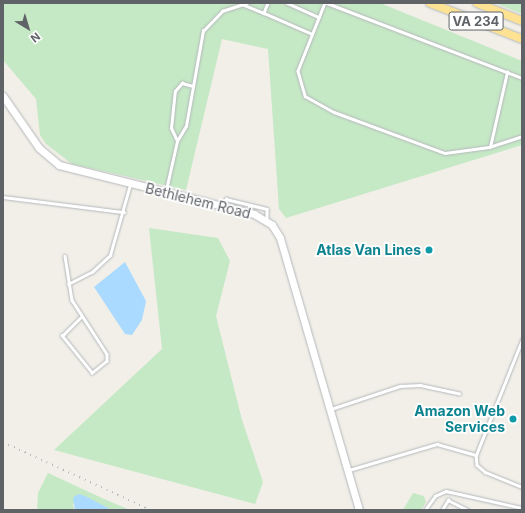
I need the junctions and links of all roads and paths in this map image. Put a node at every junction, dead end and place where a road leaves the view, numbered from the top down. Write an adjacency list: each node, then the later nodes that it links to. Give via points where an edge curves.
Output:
1 (247, 3): 7 (lane)
2 (268, 3): 8 (lane)
3 (287, 3): 9 (lane)
4 (326, 3): 9 (lane); 13 (lane)
5 (430, 3): 12 (highway, VA 234)
6 (477, 3): 10 (highway, VA 234)
7 (243, 5): 8 (lane); 15 (lane, via 222,11 203,31)
8 (264, 13): 11 (lane)
9 (319, 17): 11 (lane)
10 (522, 21)
11 (312, 34): 19 (lane, via 298,71 305,96 348,118 445,153)
12 (522, 39)
13 (507, 72): 14 (lane); 19 (lane)
14 (522, 78)
15 (192, 86): 18 (lane, via 186,126); 18 (lane, via 182,84 176,90 171,128)
16 (3, 96): 20 (street, Bethlehem Road, via 52,161 67,169)
17 (522, 136): 19 (lane)
18 (178, 141): 21 (lane)
19 (489, 147)
20 (130, 185): 21 (street, Bethlehem Road); 23 (lane)
21 (165, 193): 29 (street, Bethlehem Road, via 222,206 267,220 280,238)
22 (3, 197): 23 (lane)
23 (124, 212): 25 (lane, via 110,255 92,272)
24 (65, 256): 25 (lane)
25 (68, 284): 26 (lane)
26 (81, 317): 26 (lane, via 62,336 92,374 107,361 107,354)
27 (522, 340): 30 (lane)
28 (459, 393): 29 (lane, via 431,386 404,386)
29 (330, 409): 31 (street, Bethlehem Road)
30 (476, 455): 31 (lane, via 437,444); 32 (lane, via 477,465 484,472)
31 (348, 471): 34 (street, Bethlehem Road)
32 (522, 487)
33 (522, 508): 35 (lane, via 446,492 435,496)
34 (359, 510)
35 (425, 510)
36 (442, 510): 37 (lane, via 448,500)
37 (468, 510)

